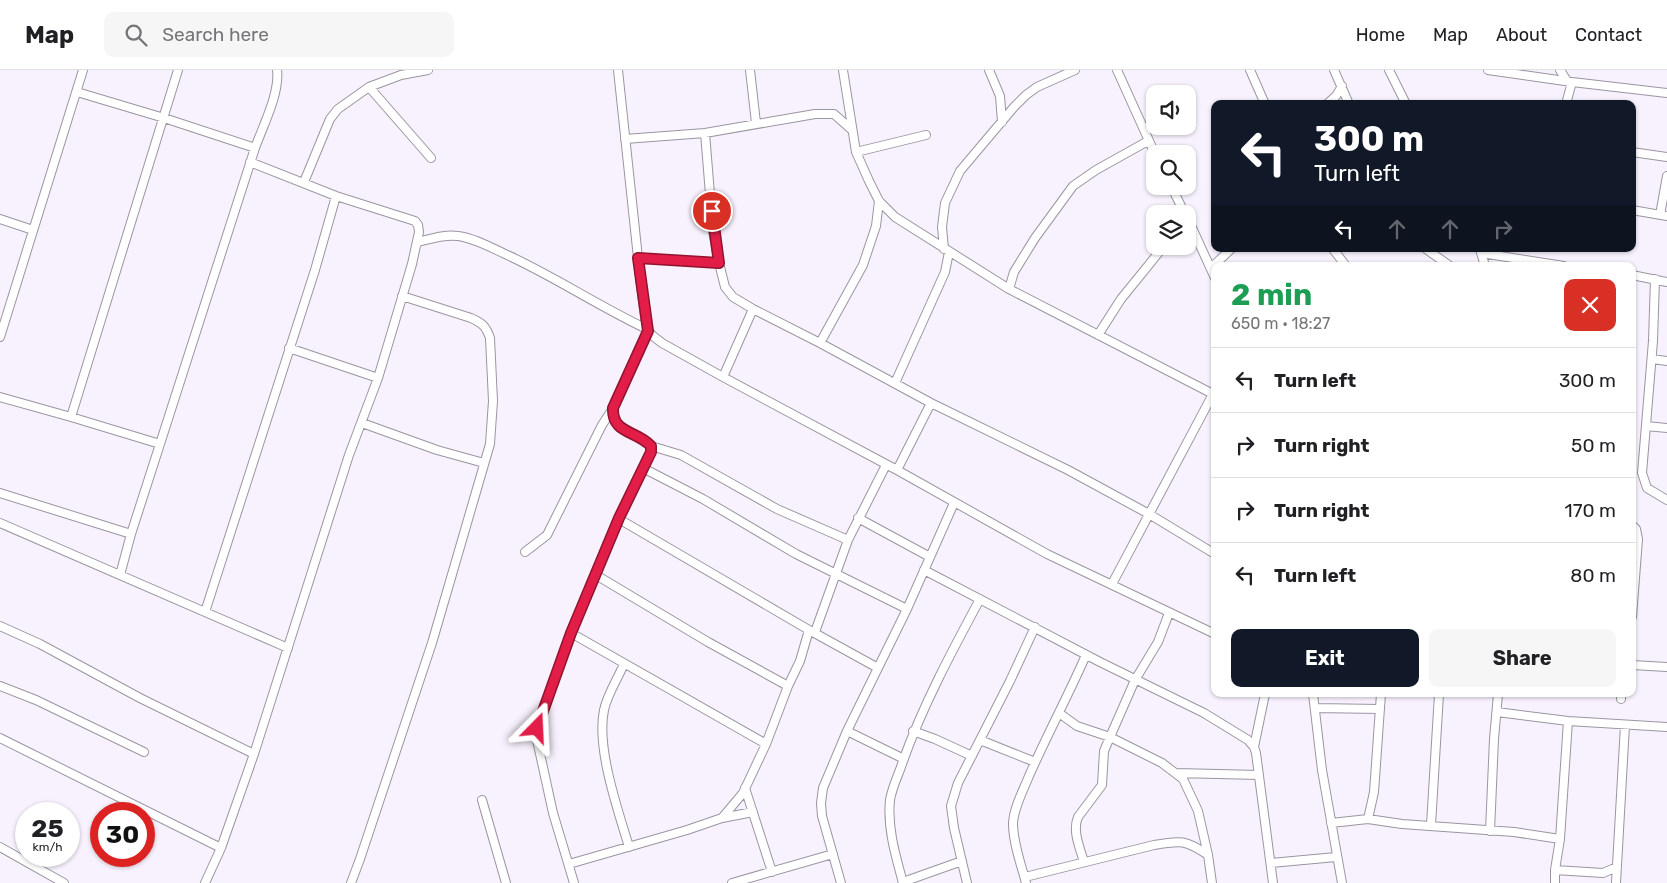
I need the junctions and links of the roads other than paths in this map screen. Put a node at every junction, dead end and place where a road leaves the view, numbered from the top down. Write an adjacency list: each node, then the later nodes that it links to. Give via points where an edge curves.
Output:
1 (83, 70): 21 (street)
2 (178, 70): 28 (street)
3 (277, 70): 37 (street, via 276,85)
4 (428, 70): 16 (street)
5 (618, 70): 34 (street)
6 (750, 70): 30 (street)
7 (843, 70): 31 (street)
8 (989, 70): 29 (street, via 1000,96)
9 (1075, 70): 29 (street, via 1032,91)
10 (1127, 70): 17 (street)
11 (1250, 70): 23 (street)
12 (1334, 70): 19 (street)
13 (1389, 70): 26 (street)
14 (1488, 70): 18 (street)
15 (1560, 70): 18 (street)
16 (400, 72): 20 (street)
17 (1118, 72): 35 (street)
18 (1570, 82): 22 (street); 27 (street)
19 (1342, 86): 24 (street); 25 (street)
20 (369, 87): 41 (street); 44 (street, via 338,109 330,119)
21 (77, 92): 28 (street); 50 (street)
22 (1667, 93)
23 (1263, 100)
24 (1332, 100)
25 (1347, 100)
26 (1404, 100)
27 (1567, 100)
28 (164, 118): 37 (street); 87 (street)
29 (1002, 122): 53 (street, via 960,171 949,193 943,214)
30 (756, 123): 31 (street, via 826,113 834,114); 32 (street)
31 (852, 130): 38 (street)
32 (705, 132): 34 (street); 64 (street)
33 (926, 135): 38 (street)
34 (625, 138): 59 (street)
35 (1148, 141): 36 (street); 69 (street, via 1073,186 1035,238 1014,272)
36 (1150, 145)
37 (255, 148): 42 (street)
38 (856, 152): 46 (street)
39 (1636, 153): 40 (street)
40 (1667, 157)
41 (431, 158)
42 (250, 162): 44 (street); 91 (street)
43 (1667, 176): 48 (street)
44 (304, 182): 45 (street)
45 (336, 196): 52 (street, via 415,221 419,232); 76 (street)
46 (880, 200): 53 (street, via 895,217); 75 (street, via 864,265)
47 (1636, 211): 48 (street)
48 (1664, 216)
49 (0, 219): 50 (street)
50 (33, 230): 74 (street)
51 (1196, 237): 65 (street)
52 (417, 242): 70 (street); 72 (street, via 449,235 473,240 542,272)
53 (946, 250): 69 (street); 81 (street, via 945,272)
54 (1228, 252): 60 (street)
55 (1335, 252): 61 (street)
56 (1430, 252): 62 (street)
57 (1484, 252): 63 (street)
58 (1157, 255): 73 (street, via 1121,299)
59 (638, 258): 64 (street); 72 (street)
60 (1217, 262)
61 (1343, 262)
62 (1444, 262)
63 (1526, 262)
64 (719, 263): 71 (street, via 725,287)
65 (1210, 268)
66 (1636, 276): 67 (street)
67 (1655, 279): 68 (street); 77 (street)
68 (1667, 282)
69 (1008, 289): 73 (street)
70 (402, 296): 80 (street); 93 (street, via 482,322 487,328 493,401 490,444)
71 (753, 309): 75 (street); 79 (street)
72 (648, 330): 79 (street, via 662,343); 86 (street)
73 (1098, 335): 82 (street)
74 (0, 337)
75 (820, 343): 81 (street)
76 (289, 348): 80 (street); 118 (street)
77 (1652, 359): 78 (street); 89 (street)
78 (1667, 361)
79 (723, 377): 94 (street)
80 (378, 378): 88 (street)
81 (895, 383): 85 (street)
82 (1211, 391)
83 (0, 398): 87 (street)
84 (1211, 398): 100 (street)
85 (931, 403): 96 (street); 100 (street)
86 (613, 408): 92 (street, via 616,424); 107 (street, via 547,535)
87 (71, 416): 91 (street)
88 (362, 424): 93 (street); 125 (street, via 349,455)
89 (1646, 426): 90 (street); 98 (street, via 1643,478 1647,488)
90 (1667, 428)
91 (160, 444): 105 (street)
92 (651, 446): 95 (street); 106 (street, via 681,456 771,505)
93 (484, 463): 185 (street, via 432,643)
94 (886, 465): 96 (street); 102 (street)
95 (642, 468): 101 (street); 114 (street)
96 (897, 470): 99 (street)
97 (0, 493): 105 (street)
98 (1667, 500)
99 (954, 503): 109 (street); 115 (street, via 1047,554)
100 (1149, 514): 108 (street); 115 (street)
101 (619, 518): 113 (street); 122 (street)
102 (858, 518): 106 (street); 109 (street)
103 (0, 524): 112 (street)
104 (1636, 528): 110 (street)
105 (131, 534): 112 (street)
106 (848, 540): 114 (street)
107 (524, 552)
108 (1211, 552)
109 (930, 557): 111 (street)
110 (1636, 565)
111 (924, 570): 116 (street); 117 (street)
112 (120, 575): 118 (street)
113 (596, 575): 124 (street); 133 (street)
114 (837, 575): 117 (street); 122 (street)
115 (1112, 584): 119 (street)
116 (980, 599): 121 (street); 147 (street)
117 (907, 609): 130 (street)
118 (205, 612): 125 (street)
119 (1169, 613): 123 (street); 131 (street, via 1158,642)
120 (0, 626): 154 (street)
121 (1035, 628): 126 (street); 150 (street)
122 (812, 631): 130 (street); 133 (street)
123 (1211, 632)
124 (571, 633): 127 (street); 178 (street, via 539,720 537,734 553,813)
125 (288, 648): 154 (street)
126 (1086, 655): 131 (street); 142 (street)
127 (624, 664): 151 (street); 170 (street, via 605,706 602,722 613,792)
128 (1636, 665): 129 (street)
129 (1667, 667)
130 (878, 668): 146 (street)
131 (1135, 680): 148 (street); 152 (street, via 1204,713 1243,736)
132 (0, 686): 153 (street)
133 (788, 686): 151 (street)
134 (1265, 697): 152 (street)
135 (1313, 697): 139 (street)
136 (1381, 697): 140 (street)
137 (1439, 697): 166 (street)
138 (1498, 697): 141 (street)
139 (1315, 708): 140 (street); 165 (street)
140 (1380, 709): 164 (street, via 1374,792)
141 (1496, 712): 143 (street); 167 (street)
142 (1059, 713): 148 (street, via 1077,726); 157 (street)
143 (1568, 721): 144 (street); 168 (street)
144 (1625, 725): 145 (street); 179 (street)
145 (1667, 727)
146 (847, 731): 156 (street); 172 (street, via 823,788 821,802 825,833)
147 (914, 732): 155 (street); 156 (street)
148 (1110, 736): 158 (street); 176 (street, via 1104,751 1102,785 1076,822)
149 (0, 738): 171 (street)
150 (980, 740): 155 (street); 157 (street)
151 (766, 744): 160 (street)
152 (1254, 747): 159 (street)
153 (144, 752)
154 (254, 754): 171 (street)
155 (972, 756): 175 (street, via 951,806)
156 (904, 759): 190 (street, via 890,800 893,836)
157 (1036, 762): 182 (street, via 1013,823)
158 (1176, 773): 159 (street); 173 (street, via 1184,779 1192,794)
159 (1259, 775): 177 (street)
160 (745, 788): 162 (street); 163 (street)
161 (482, 800): 186 (street)
162 (753, 812): 163 (street); 181 (street)
163 (722, 818): 170 (street)
164 (1368, 819): 165 (street); 166 (street)
165 (1331, 823): 174 (street)
166 (1431, 825): 167 (street)
167 (1490, 831): 168 (street)
168 (1560, 839): 180 (street)
169 (0, 847): 183 (street)
170 (628, 847): 178 (street)
171 (221, 848): 184 (street)
172 (834, 854): 181 (street); 189 (street)
173 (1208, 855): 176 (street, via 1190,844 1176,841); 192 (street)
174 (1336, 856): 177 (street); 194 (street)
175 (962, 861): 190 (street); 191 (street)
176 (1084, 862): 182 (street)
177 (1271, 863): 193 (street)
178 (569, 864): 187 (street)
179 (1617, 867): 180 (street, via 1603,873); 196 (street)
180 (1555, 870): 195 (street)
181 (772, 872): 188 (street)
182 (1026, 880)
183 (64, 883)
184 (205, 883)
185 (351, 883)
186 (506, 883)
187 (574, 883)
188 (732, 883)
189 (841, 883)
190 (903, 883)
191 (967, 883)
192 (1212, 883)
193 (1273, 883)
194 (1342, 883)
195 (1555, 883)
196 (1616, 883)

